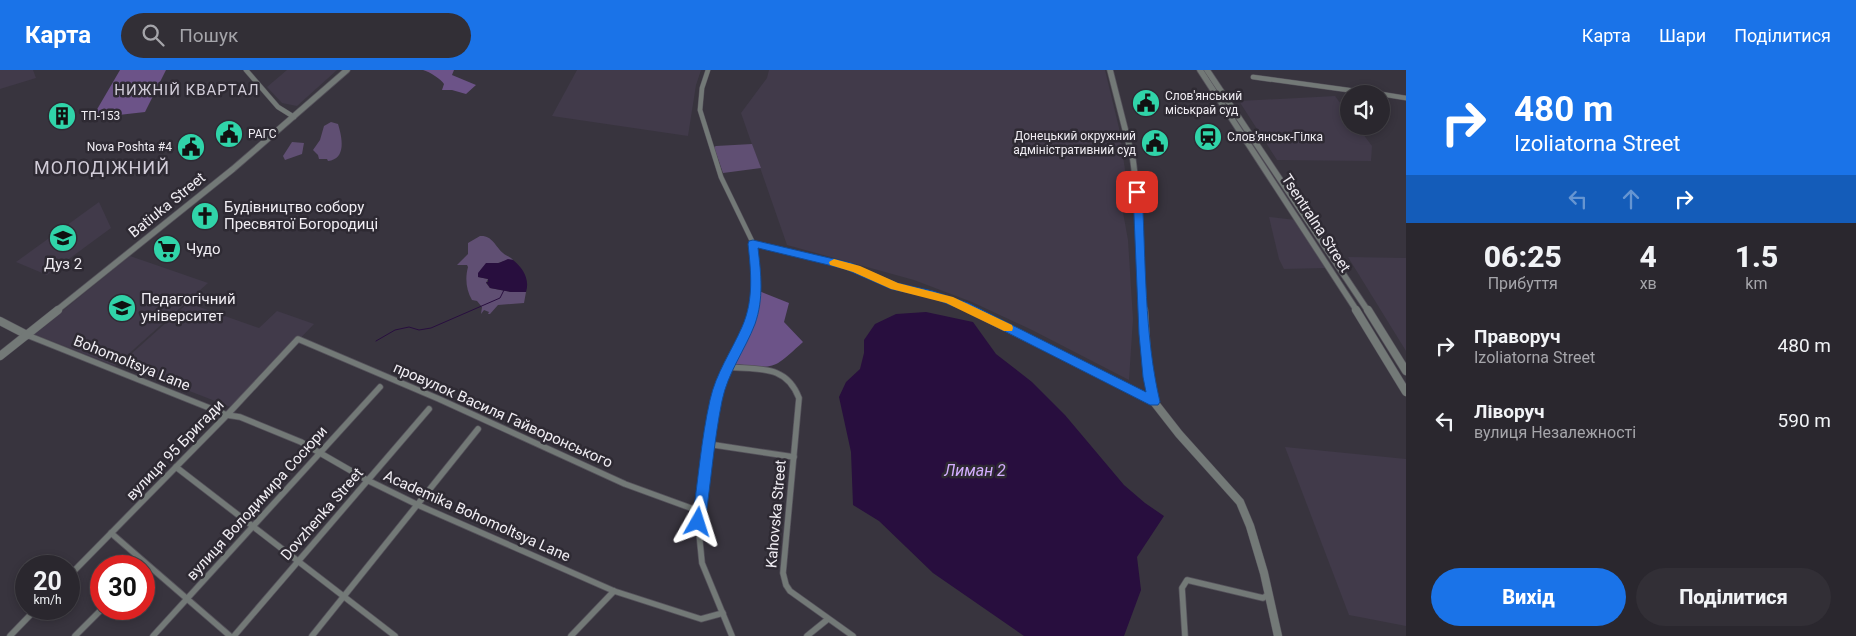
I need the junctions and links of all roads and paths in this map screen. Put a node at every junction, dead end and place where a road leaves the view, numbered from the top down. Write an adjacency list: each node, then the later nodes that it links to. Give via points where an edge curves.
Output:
1 (246, 70): 11 (street, via 278,107)
2 (346, 70): 11 (street, Batiuka Street)
3 (708, 70): 12 (street, via 700,110 721,177)
4 (1110, 70): 21 (street, via 1133,160 1148,377)
5 (1200, 70): 20 (street, Tsentralna Street, via 1337,278)
6 (1207, 70): 18 (street, Tsentralna Street, via 1349,280)
7 (1253, 77): 8 (street)
8 (1340, 89)
9 (1390, 95): 10 (street)
10 (1406, 98)
11 (294, 117): 14 (street, Batiuka Street)
12 (753, 244): 17 (street, via 757,283 753,311); 21 (street, via 848,266 895,286 957,303)
13 (0, 321): 14 (street)
14 (27, 335): 16 (street, Batiuka Street); 23 (street, Bohomoltsya Lane)
15 (298, 339): 23 (street, вулиця 95 Бригади); 31 (street, провулок Василя Гайворонського, via 625,484)
16 (0, 356)
17 (728, 367): 25 (street, via 716,400); 27 (street, Kahovska Street, via 776,371 793,382 799,398)
18 (1406, 371)
19 (380, 387): 26 (street, вулиця Володимира Сосюри)
20 (1406, 392)
21 (1154, 402): 39 (street, via 1240,502)
22 (429, 409): 29 (street, Dovzhenka Street)
23 (227, 415): 26 (street, Academika Bohomoltsya Lane, via 240,417); 28 (street, вулиця 95 Бригади)
24 (478, 429): 30 (street)
25 (708, 444): 27 (street); 31 (street)
26 (320, 452): 29 (street, Academika Bohomoltsya Lane); 32 (street, вулиця Володимира Сосюри)
27 (794, 457): 43 (street, Kahovska Street, via 783,573 790,591)
28 (176, 466): 32 (street); 33 (street, вулиця 95 Бригади)
29 (368, 480): 30 (street, Academika Bohomoltsya Lane); 35 (street, Dovzhenka Street)
30 (418, 504): 38 (street, Academika Bohomoltsya Lane); 40 (street)
31 (700, 511): 42 (street, via 702,563)
32 (253, 526): 35 (street); 41 (street, вулиця Володимира Сосюри)
33 (111, 533): 34 (street); 36 (street, вулиця 95 Бригади)
34 (134, 555)
35 (298, 561): 40 (street); 49 (street, Dovzhenka Street)
36 (80, 565)
37 (155, 573): 41 (street)
38 (614, 591): 42 (street, Academika Bohomoltsya Lane, via 701,618); 52 (street)
39 (1270, 594): 56 (street, via 1263,598 1250,596 1186,580 1182,588); 57 (street)
40 (344, 596): 50 (street); 51 (street)
41 (187, 598): 48 (street, вулиця Володимира Сосюри); 49 (street)
42 (723, 613): 53 (street)
43 (828, 619): 54 (street); 55 (street, Kahovska Street)
44 (25, 620): 46 (street)
45 (91, 620): 47 (street)
46 (10, 636)
47 (75, 636)
48 (153, 636)
49 (232, 636)
50 (312, 636)
51 (395, 636)
52 (571, 636)
53 (732, 636)
54 (807, 636)
55 (852, 636)
56 (1185, 636)
57 (1278, 636)

